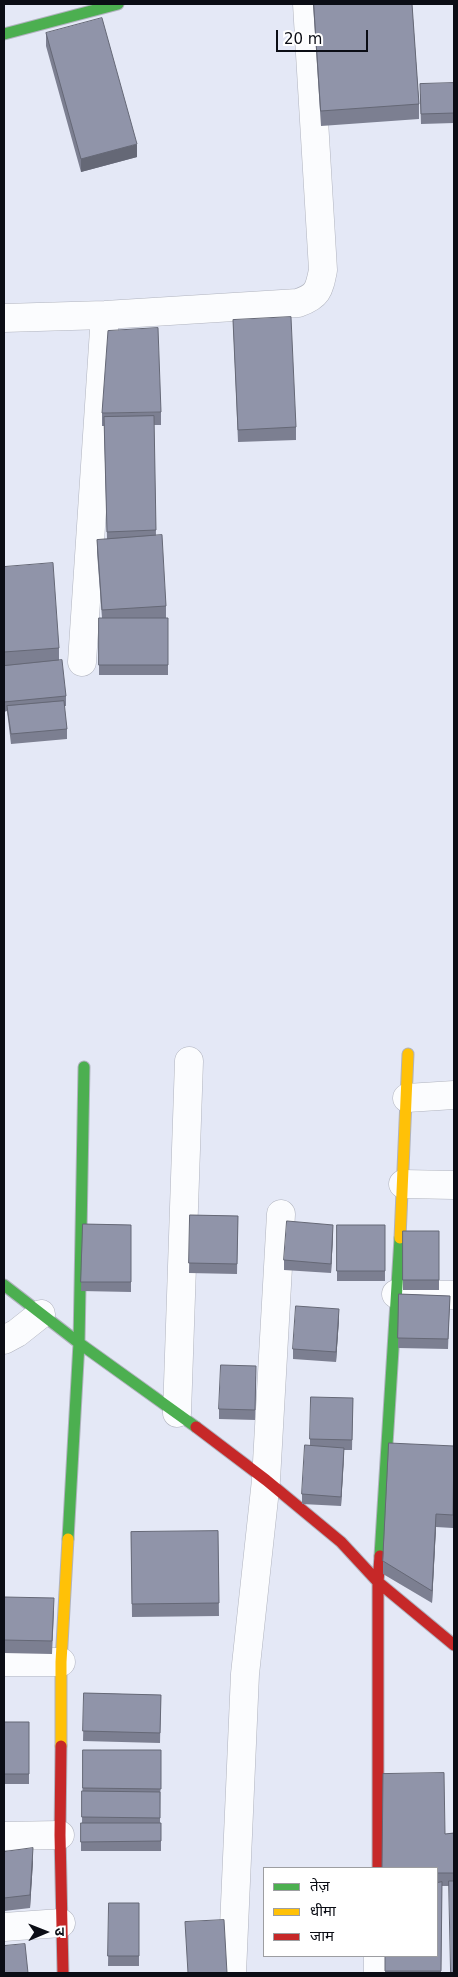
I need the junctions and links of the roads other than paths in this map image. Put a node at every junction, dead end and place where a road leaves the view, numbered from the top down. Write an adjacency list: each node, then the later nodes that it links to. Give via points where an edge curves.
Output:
1 (118, 4): 3 (street)
2 (307, 4): 4 (street, via 323,270 320,286 312,298 298,303)
3 (4, 34)
4 (105, 316): 5 (street); 6 (street)
5 (4, 318)
6 (82, 662)
7 (408, 1054): 11 (street)
8 (189, 1061): 21 (street)
9 (84, 1067): 20 (street)
10 (454, 1095): 11 (street)
11 (407, 1098): 12 (street)
12 (403, 1184): 13 (street); 16 (street)
13 (454, 1185)
14 (281, 1214): 22 (street)
15 (4, 1285): 18 (street)
16 (396, 1294): 17 (street); 23 (street)
17 (454, 1295)
18 (42, 1314): 19 (street); 20 (street)
19 (4, 1340)
20 (79, 1343): 21 (street); 26 (street)
21 (177, 1413): 22 (street)
22 (266, 1480): 23 (street, via 341,1542); 34 (street, via 245,1674)
23 (378, 1582): 24 (street); 29 (street)
24 (454, 1645)
25 (4, 1662): 26 (street)
26 (61, 1662): 27 (street)
27 (60, 1834): 28 (street); 30 (street)
28 (4, 1836)
29 (378, 1867)
30 (61, 1923): 31 (street); 33 (street)
31 (4, 1927)
32 (378, 1957): 35 (street)
33 (63, 1973)
34 (232, 1973)
35 (378, 1973)

